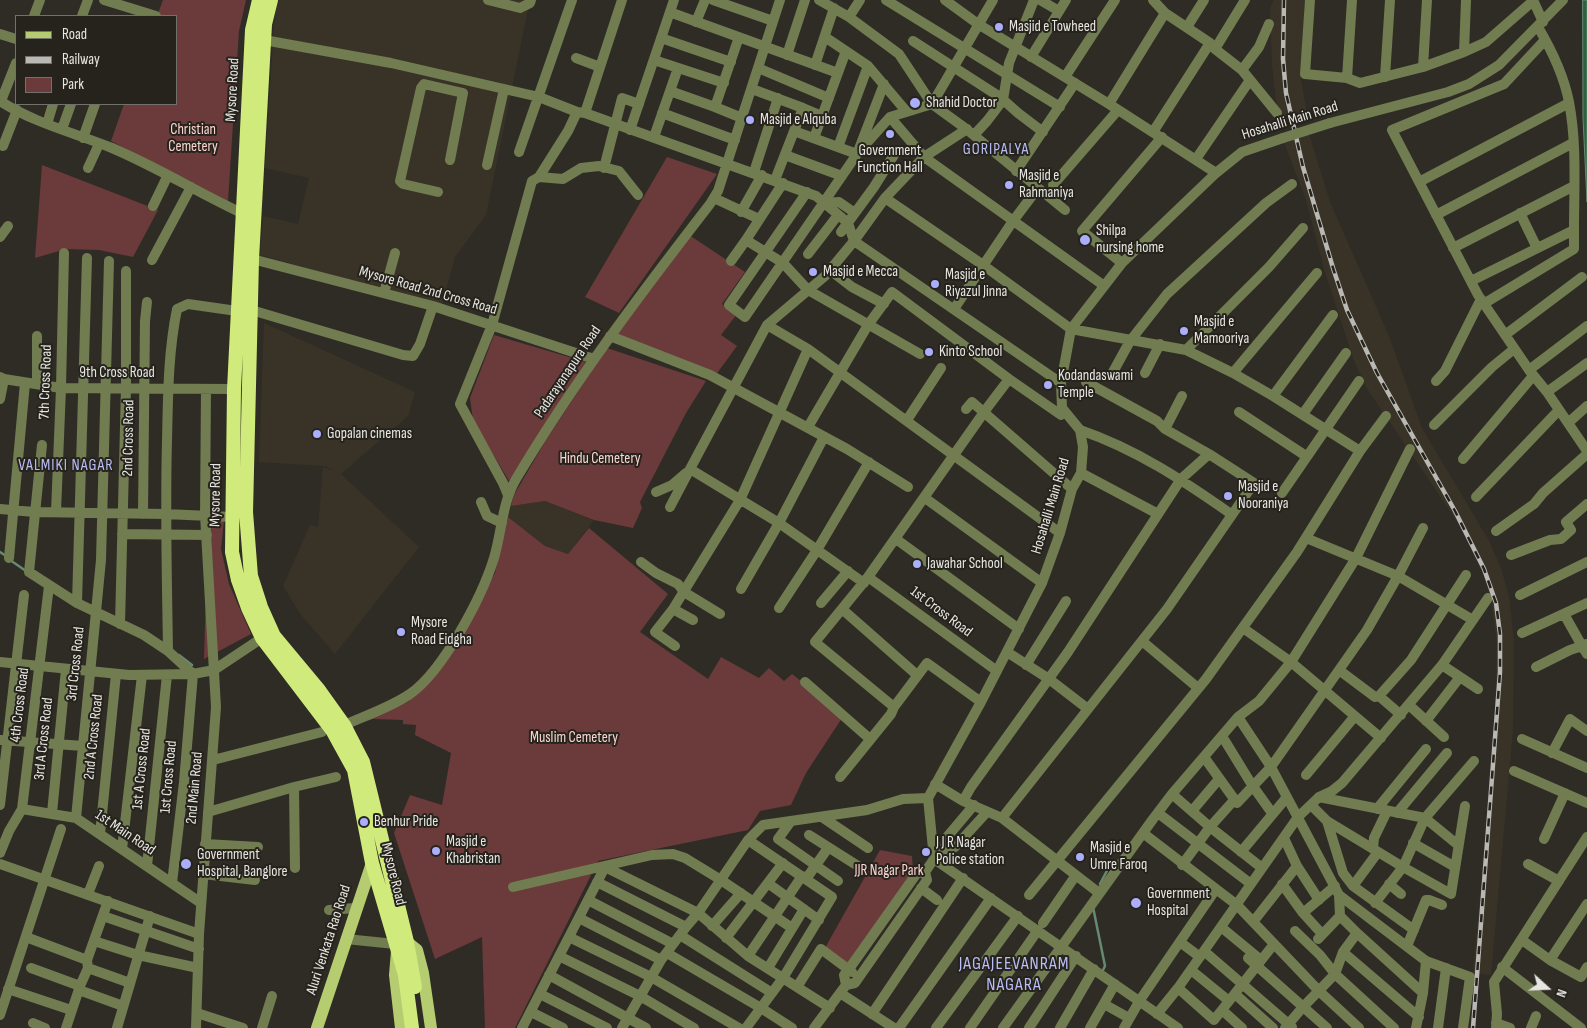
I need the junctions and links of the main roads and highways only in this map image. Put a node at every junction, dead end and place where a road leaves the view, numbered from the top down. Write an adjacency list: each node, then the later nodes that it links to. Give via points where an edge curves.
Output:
1 (259, 0): 3 (highway, Mysore Road, via 252,30)
2 (271, 0): 3 (highway, Mysore Road, via 265,24)
3 (249, 217): 4 (highway, Mysore Road); 4 (highway, Mysore Road, via 252,260)
4 (244, 312): 5 (highway, Mysore Road, via 246,512 251,576 274,636 319,690); 5 (highway, Mysore Road, via 234,389 232,552 238,580 262,638)
5 (333, 729): 6 (highway, Mysore Road, via 354,770); 7 (highway, Mysore Road, via 363,762)
6 (372, 863): 7 (highway, Mysore Road); 9 (main road, Aluri Venkata Rao Road)
7 (400, 946): 8 (highway); 10 (main road, via 395,975); 13 (main road, via 416,950)
8 (409, 975): 11 (highway); 12 (highway)
9 (316, 1028)
10 (401, 1028)
11 (412, 1028)
12 (418, 1028)
13 (431, 1028)

